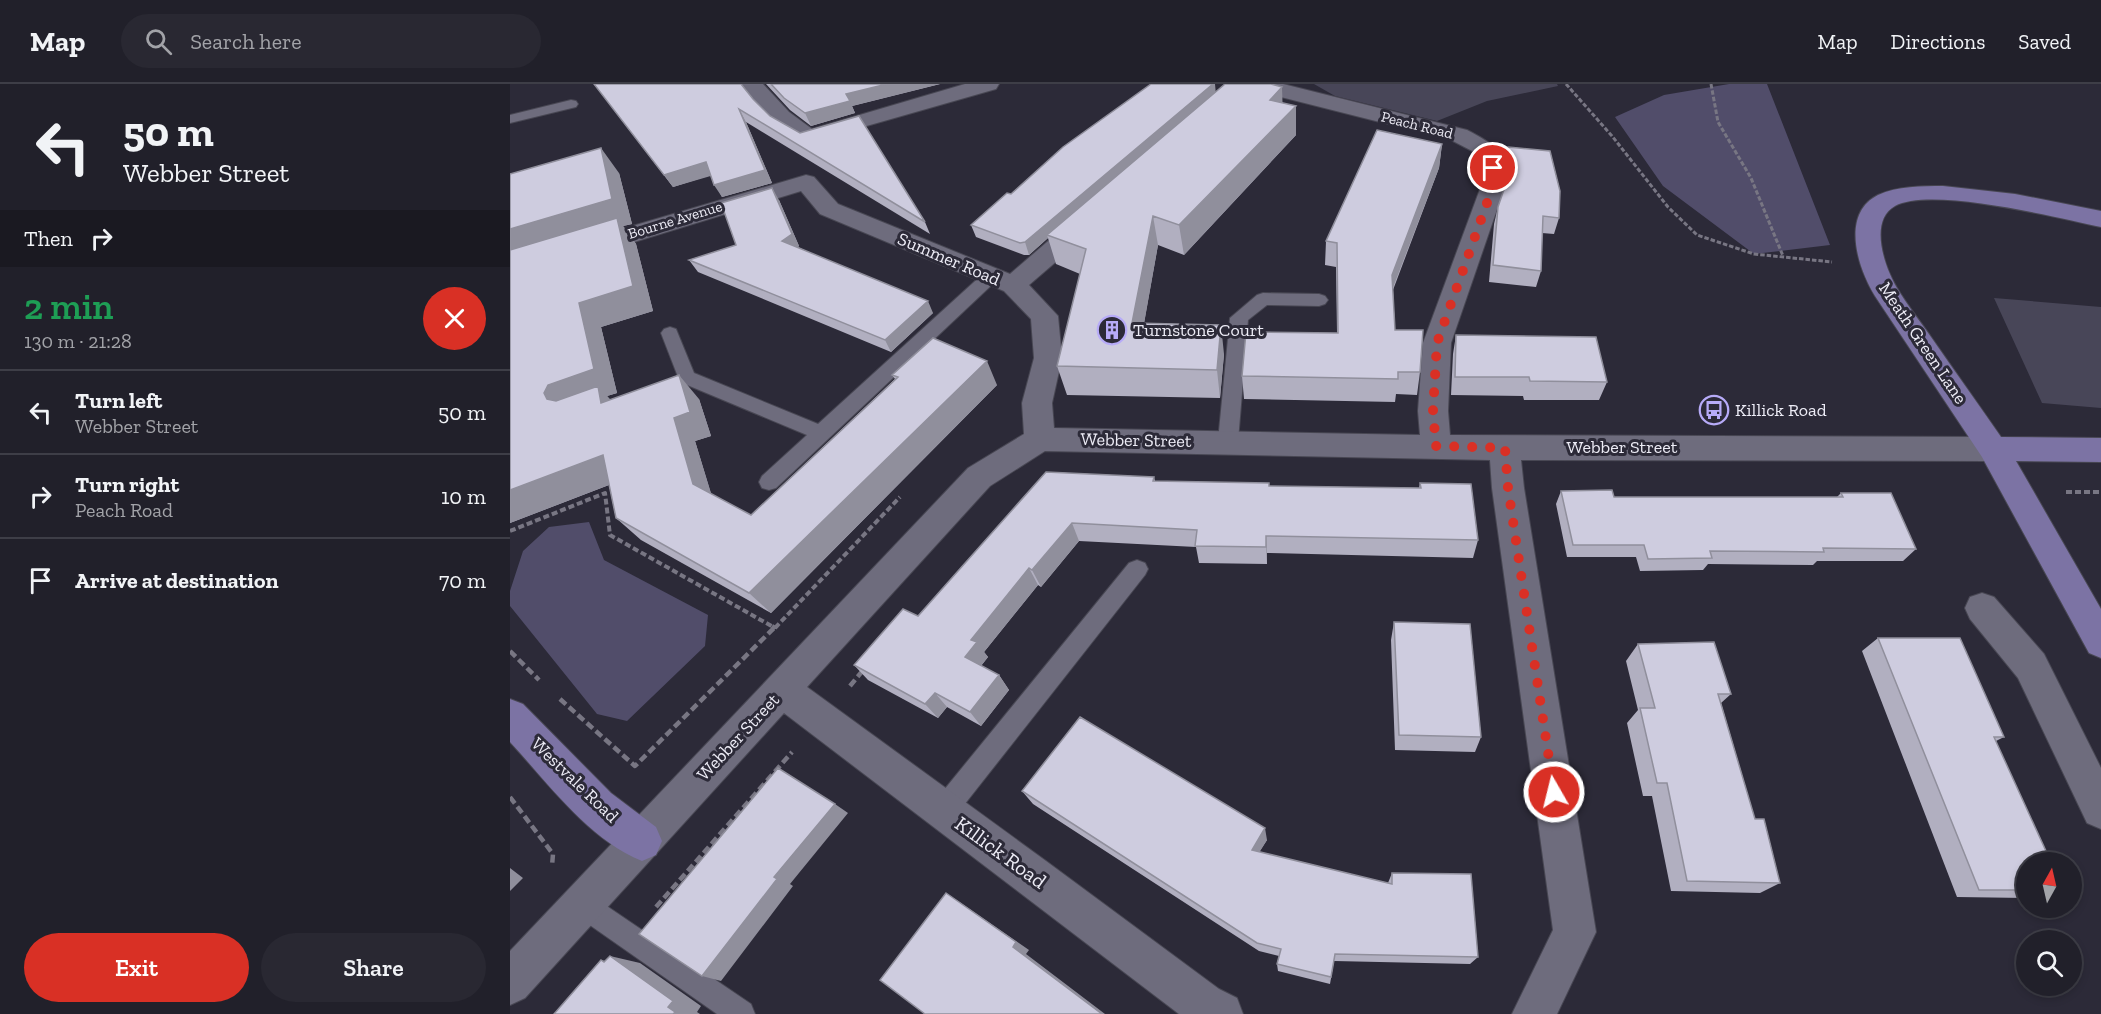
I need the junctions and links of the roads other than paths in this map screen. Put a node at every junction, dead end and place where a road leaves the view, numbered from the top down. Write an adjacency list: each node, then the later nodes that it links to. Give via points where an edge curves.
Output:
1 (752, 84): 6 (street, via 781,117)
2 (988, 84): 6 (street)
3 (1255, 86): 19 (street, Peach Road, via 1459,135 1486,149 1493,168 1492,189 1437,343 1433,411)
4 (571, 104): 5 (lane)
5 (510, 119)
6 (807, 136): 7 (street)
7 (806, 182): 10 (street, Bourne Avenue); 11 (street, Summer Road, via 829,209)
8 (1102, 208): 11 (street)
9 (2101, 219): 21 (street, Meath Green Lane, via 1959,193 1901,195 1881,202 1870,215 1874,266 1884,290)
10 (510, 271)
11 (1002, 280): 16 (lane); 17 (street, Summer Road, via 1044,316 1048,358 1037,403)
12 (1319, 300): 18 (lane, via 1263,299 1239,318)
13 (670, 333): 14 (lane)
14 (686, 377): 15 (lane); 16 (lane)
15 (665, 385)
16 (821, 433): 23 (lane)
17 (1040, 439): 18 (street, Webber Street); 27 (street, Webber Street, via 979,477)
18 (1228, 441): 19 (street, Webber Street)
19 (1436, 446): 20 (street, Webber Street)
20 (1505, 448): 21 (street, Webber Street); 36 (street, via 1575,932)
21 (1993, 448): 22 (street); 26 (street, Meath Green Lane)
22 (2101, 450)
23 (769, 483)
24 (1137, 569): 30 (lane)
25 (1982, 608): 29 (street, via 2031,666)
26 (2101, 642)
27 (782, 690): 30 (street, Killick Road); 31 (street, Webber Street)
28 (510, 716): 31 (street, Westvale Road, via 597,807)
29 (2101, 809)
30 (944, 810): 34 (street, Killick Road)
31 (642, 841): 32 (street, Webber Street)
32 (583, 905): 33 (street, Webber Street); 35 (lane)
33 (510, 983)
34 (1208, 1011)
35 (741, 1014)
36 (1534, 1014)

